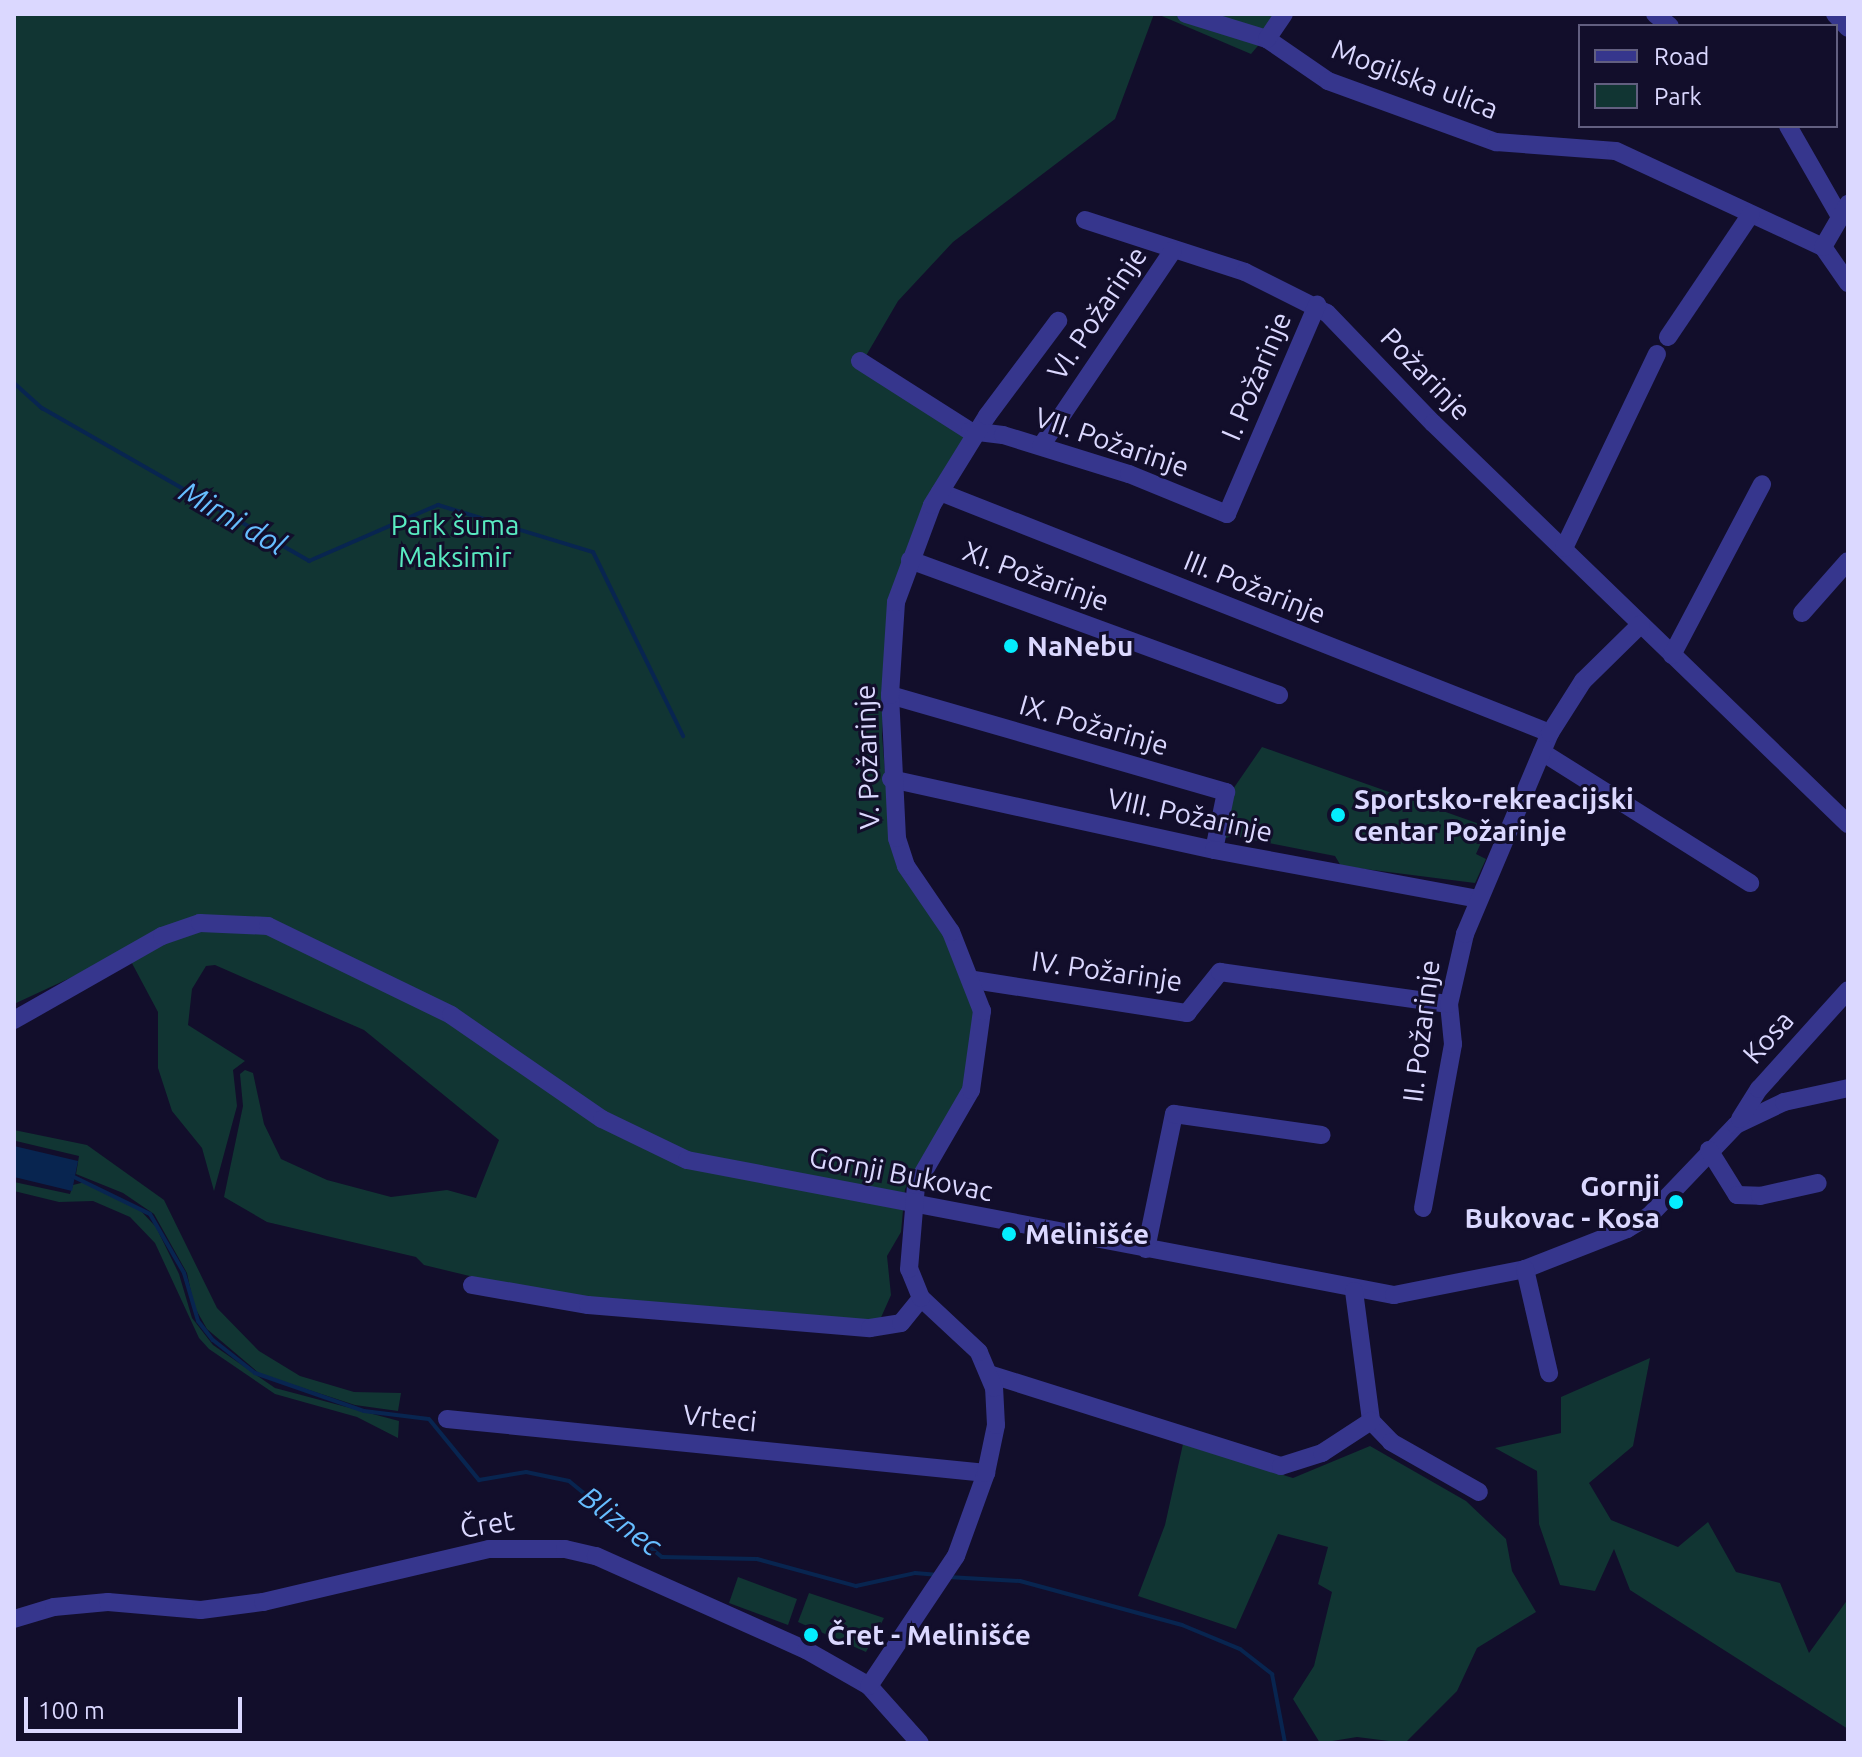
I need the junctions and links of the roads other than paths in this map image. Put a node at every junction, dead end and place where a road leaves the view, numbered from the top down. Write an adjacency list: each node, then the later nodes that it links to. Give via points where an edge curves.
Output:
1 (1186, 14): 5 (street, Mogilska ulica)
2 (1284, 14): 5 (street)
3 (1835, 14): 4 (street)
4 (1848, 28)
5 (1267, 39): 8 (street, Mogilska ulica, via 1328,81 1496,142 1616,151)
6 (1789, 128): 7 (street)
7 (1844, 210): 10 (street)
8 (1751, 214): 10 (street, Mogilska ulica); 15 (street)
9 (1085, 220): 11 (street, Požarinje)
10 (1823, 247): 12 (street)
11 (1173, 250): 13 (street, Požarinje, via 1245,272); 19 (street, VI. Požarinje)
12 (1848, 283)
13 (1317, 305): 22 (street, I. Požarinje); 23 (street, Požarinje)
14 (1058, 321): 18 (street, VII. Požarinje)
15 (1668, 337)
16 (1657, 354): 23 (street)
17 (860, 361): 18 (street, VII. Požarinje)
18 (977, 432): 19 (street, VII. Požarinje); 21 (street, V. Požarinje)
19 (1041, 446): 22 (street, VII. Požarinje)
20 (1762, 484): 28 (street)
21 (940, 492): 24 (street, V. Požarinje); 31 (street, III. Požarinje)
22 (1227, 514)
23 (1564, 548): 27 (street, Požarinje)
24 (910, 560): 29 (street, V. Požarinje, via 896,602); 30 (street, XI. Požarinje)
25 (1848, 561): 26 (street)
26 (1802, 613)
27 (1641, 624): 28 (street, Požarinje); 31 (street, II. Požarinje, via 1583,681)
28 (1672, 655): 34 (street, Požarinje)
29 (890, 695): 33 (street, V. Požarinje); 35 (street, IX. Požarinje, via 1226,792)
30 (1279, 695)
31 (1550, 733): 32 (street, II. Požarinje)
32 (1542, 752): 36 (street); 37 (street, II. Požarinje)
33 (891, 779): 35 (street, VIII. Požarinje); 38 (street, V. Požarinje, via 906,866 947,925)
34 (1848, 824)
35 (1214, 850): 37 (street, VIII. Požarinje)
36 (1750, 883)
37 (1479, 899): 40 (street, II. Požarinje, via 1459,951)
38 (974, 980): 40 (street, IV. Požarinje, via 1182,1013 1196,1007 1220,972); 47 (street, V. Požarinje, via 982,1011 977,1069 965,1105 916,1185)
39 (1848, 990): 43 (street, Kosa, via 1759,1089)
40 (1449, 1004): 48 (street, II. Požarinje, via 1453,1044)
41 (14, 1020): 47 (street, Gornji Bukovac, via 162,936 200,923 268,926 451,1015 602,1119 687,1160)
42 (1848, 1088): 43 (street, Gornji Bukovac, via 1784,1102)
43 (1736, 1125): 45 (street, Gornji Bukovac)
44 (1322, 1135): 49 (street, via 1174,1114)
45 (1709, 1150): 46 (street, via 1737,1195 1760,1196); 50 (street, Gornji Bukovac, via 1643,1219)
46 (1818, 1183)
47 (914, 1207): 49 (street, Gornji Bukovac); 53 (street, via 909,1269)
48 (1423, 1208)
49 (1146, 1249): 52 (street, Gornji Bukovac)
50 (1525, 1269): 52 (street, Gornji Bukovac, via 1394,1295); 54 (street)
51 (472, 1285): 53 (street, via 588,1305 870,1328 901,1323)
52 (1354, 1291): 57 (street)
53 (921, 1298): 55 (street, via 964,1334)
54 (1549, 1373)
55 (989, 1374): 57 (street, via 1281,1466 1322,1453); 58 (street, via 996,1425)
56 (447, 1419): 58 (street, Vrteci)
57 (1371, 1421): 59 (street, via 1391,1442)
58 (986, 1473): 61 (street, via 956,1556)
59 (1479, 1492)
60 (14, 1619): 61 (street, Čret, via 54,1607 108,1602 201,1610 263,1602 489,1549 533,1546 596,1556 806,1650)
61 (869, 1686): 62 (street, Čret)
62 (920, 1743)

